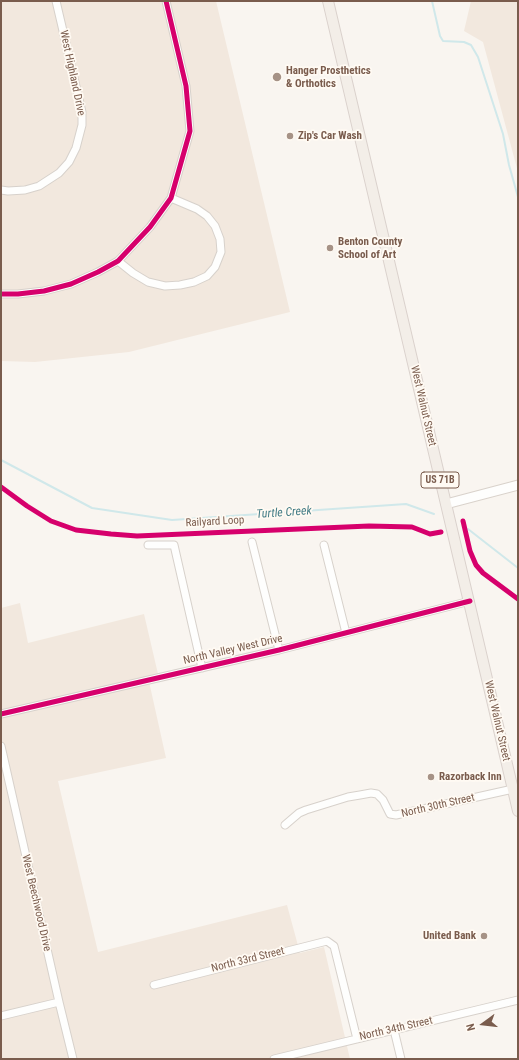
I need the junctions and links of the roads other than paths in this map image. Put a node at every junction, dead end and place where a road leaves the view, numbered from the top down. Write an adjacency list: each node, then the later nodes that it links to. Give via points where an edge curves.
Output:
1 (56, 1): 4 (street, West Highland Drive, via 82,112 82,126 76,148 60,173 39,186 25,190)
2 (166, 1): 5 (street, via 186,86 190,132)
3 (328, 1): 9 (main road, West Walnut Street / US 71B)
4 (1, 190)
5 (170, 198): 6 (street, via 150,227); 6 (street, via 197,209 215,226 221,252 215,267 207,276 194,282 165,286 148,282 133,274)
6 (118, 261): 7 (street, via 71,284 44,291)
7 (1, 294)
8 (518, 485): 9 (street)
9 (446, 504): 13 (main road, West Walnut Street / US 71B)
10 (252, 542): 15 (street)
11 (148, 545): 16 (street, via 174,545)
12 (324, 545): 14 (street)
13 (470, 602): 14 (street, North Valley West Drive); 19 (main road, West Walnut Street / US 71B)
14 (346, 633): 15 (street, North Valley West Drive)
15 (279, 650): 16 (street, North Valley West Drive)
16 (202, 668): 17 (street, North Valley West Drive)
17 (1, 714)
18 (1, 746): 24 (street, West Beechwood Drive)
19 (513, 788): 20 (main road, West Walnut Street / US 71B); 21 (street, North 30th Street, via 396,815 390,814 377,794 360,794 306,810)
20 (518, 811)
21 (285, 825)
22 (154, 985): 27 (street, North 33rd Street, via 327,941 334,946)
23 (518, 1000): 26 (street, North 34th Street)
24 (59, 1002): 25 (street); 28 (street, West Beechwood Drive)
25 (1, 1016)
26 (394, 1030): 27 (street, North 34th Street); 30 (street)
27 (356, 1039): 29 (street, North 34th Street)
28 (73, 1059)
29 (274, 1059)
30 (401, 1059)

